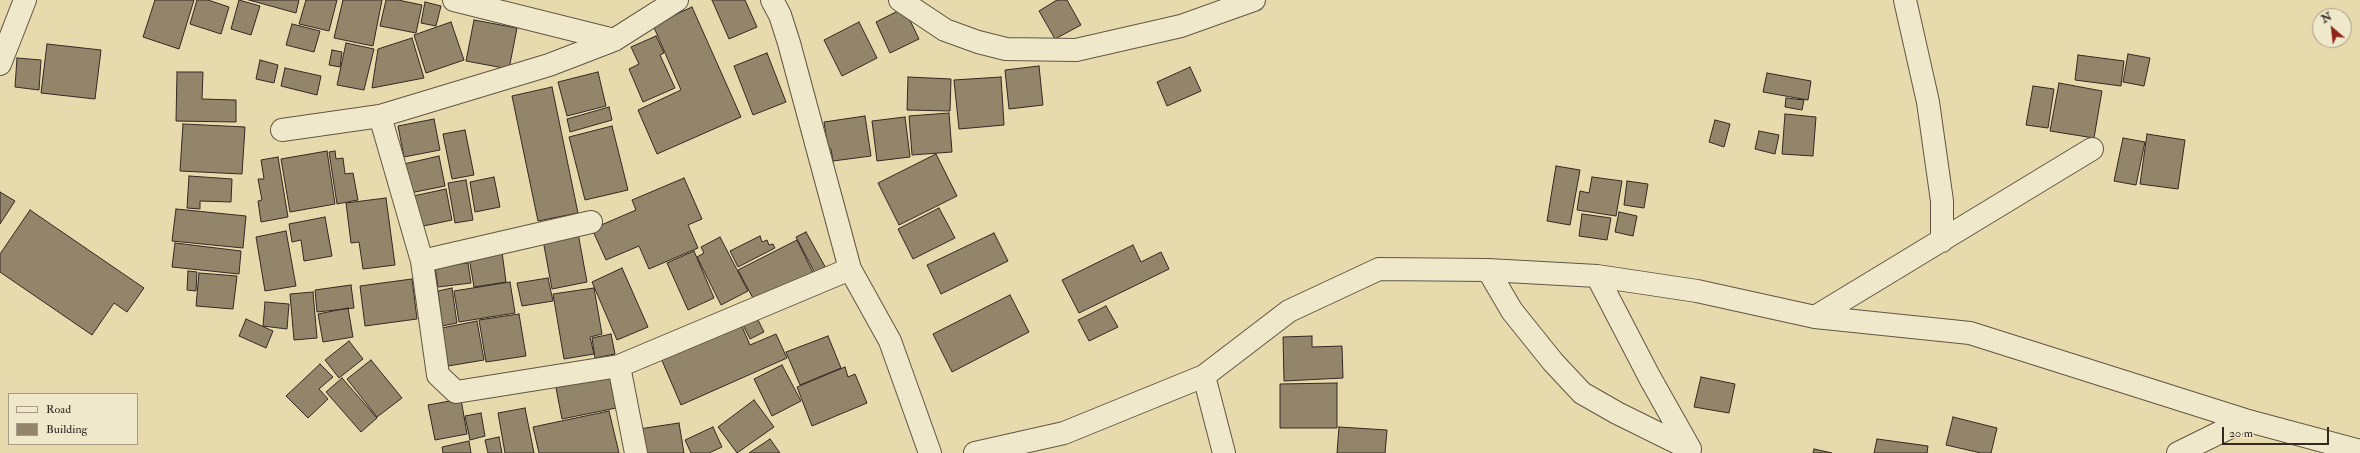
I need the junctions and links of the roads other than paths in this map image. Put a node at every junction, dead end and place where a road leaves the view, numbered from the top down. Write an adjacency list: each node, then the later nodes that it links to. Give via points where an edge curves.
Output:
1 (25, 0): 9 (street)
2 (454, 0): 8 (street)
3 (677, 0): 8 (street)
4 (772, 0): 16 (street, via 789,43)
5 (900, 0): 6 (street, via 944,30 978,42 1006,49 1076,50 1181,26)
6 (1254, 0)
7 (1905, 0): 14 (street, via 1928,102 1942,202)
8 (614, 40): 10 (street, via 549,65)
9 (0, 64)
10 (380, 116): 11 (street); 15 (street)
11 (282, 130)
12 (2092, 149): 14 (street)
13 (591, 222): 15 (street)
14 (1942, 241): 19 (street)
15 (422, 261): 20 (street, via 438,375 456,392)
16 (850, 269): 20 (street); 26 (street, via 890,341)
17 (1488, 270): 18 (street); 21 (street, via 1379,269 1289,311); 23 (street, via 1512,311 1582,393)
18 (1597, 276): 19 (street, via 1698,291); 23 (street)
19 (1815, 317): 22 (street, via 1970,333)
20 (619, 366): 25 (street)
21 (1204, 376): 27 (street, via 1064,433); 28 (street)
22 (2245, 420): 24 (street); 29 (street)
23 (1692, 450)
24 (2360, 451)
25 (636, 453)
26 (930, 453)
27 (975, 453)
28 (1224, 453)
29 (2178, 453)

